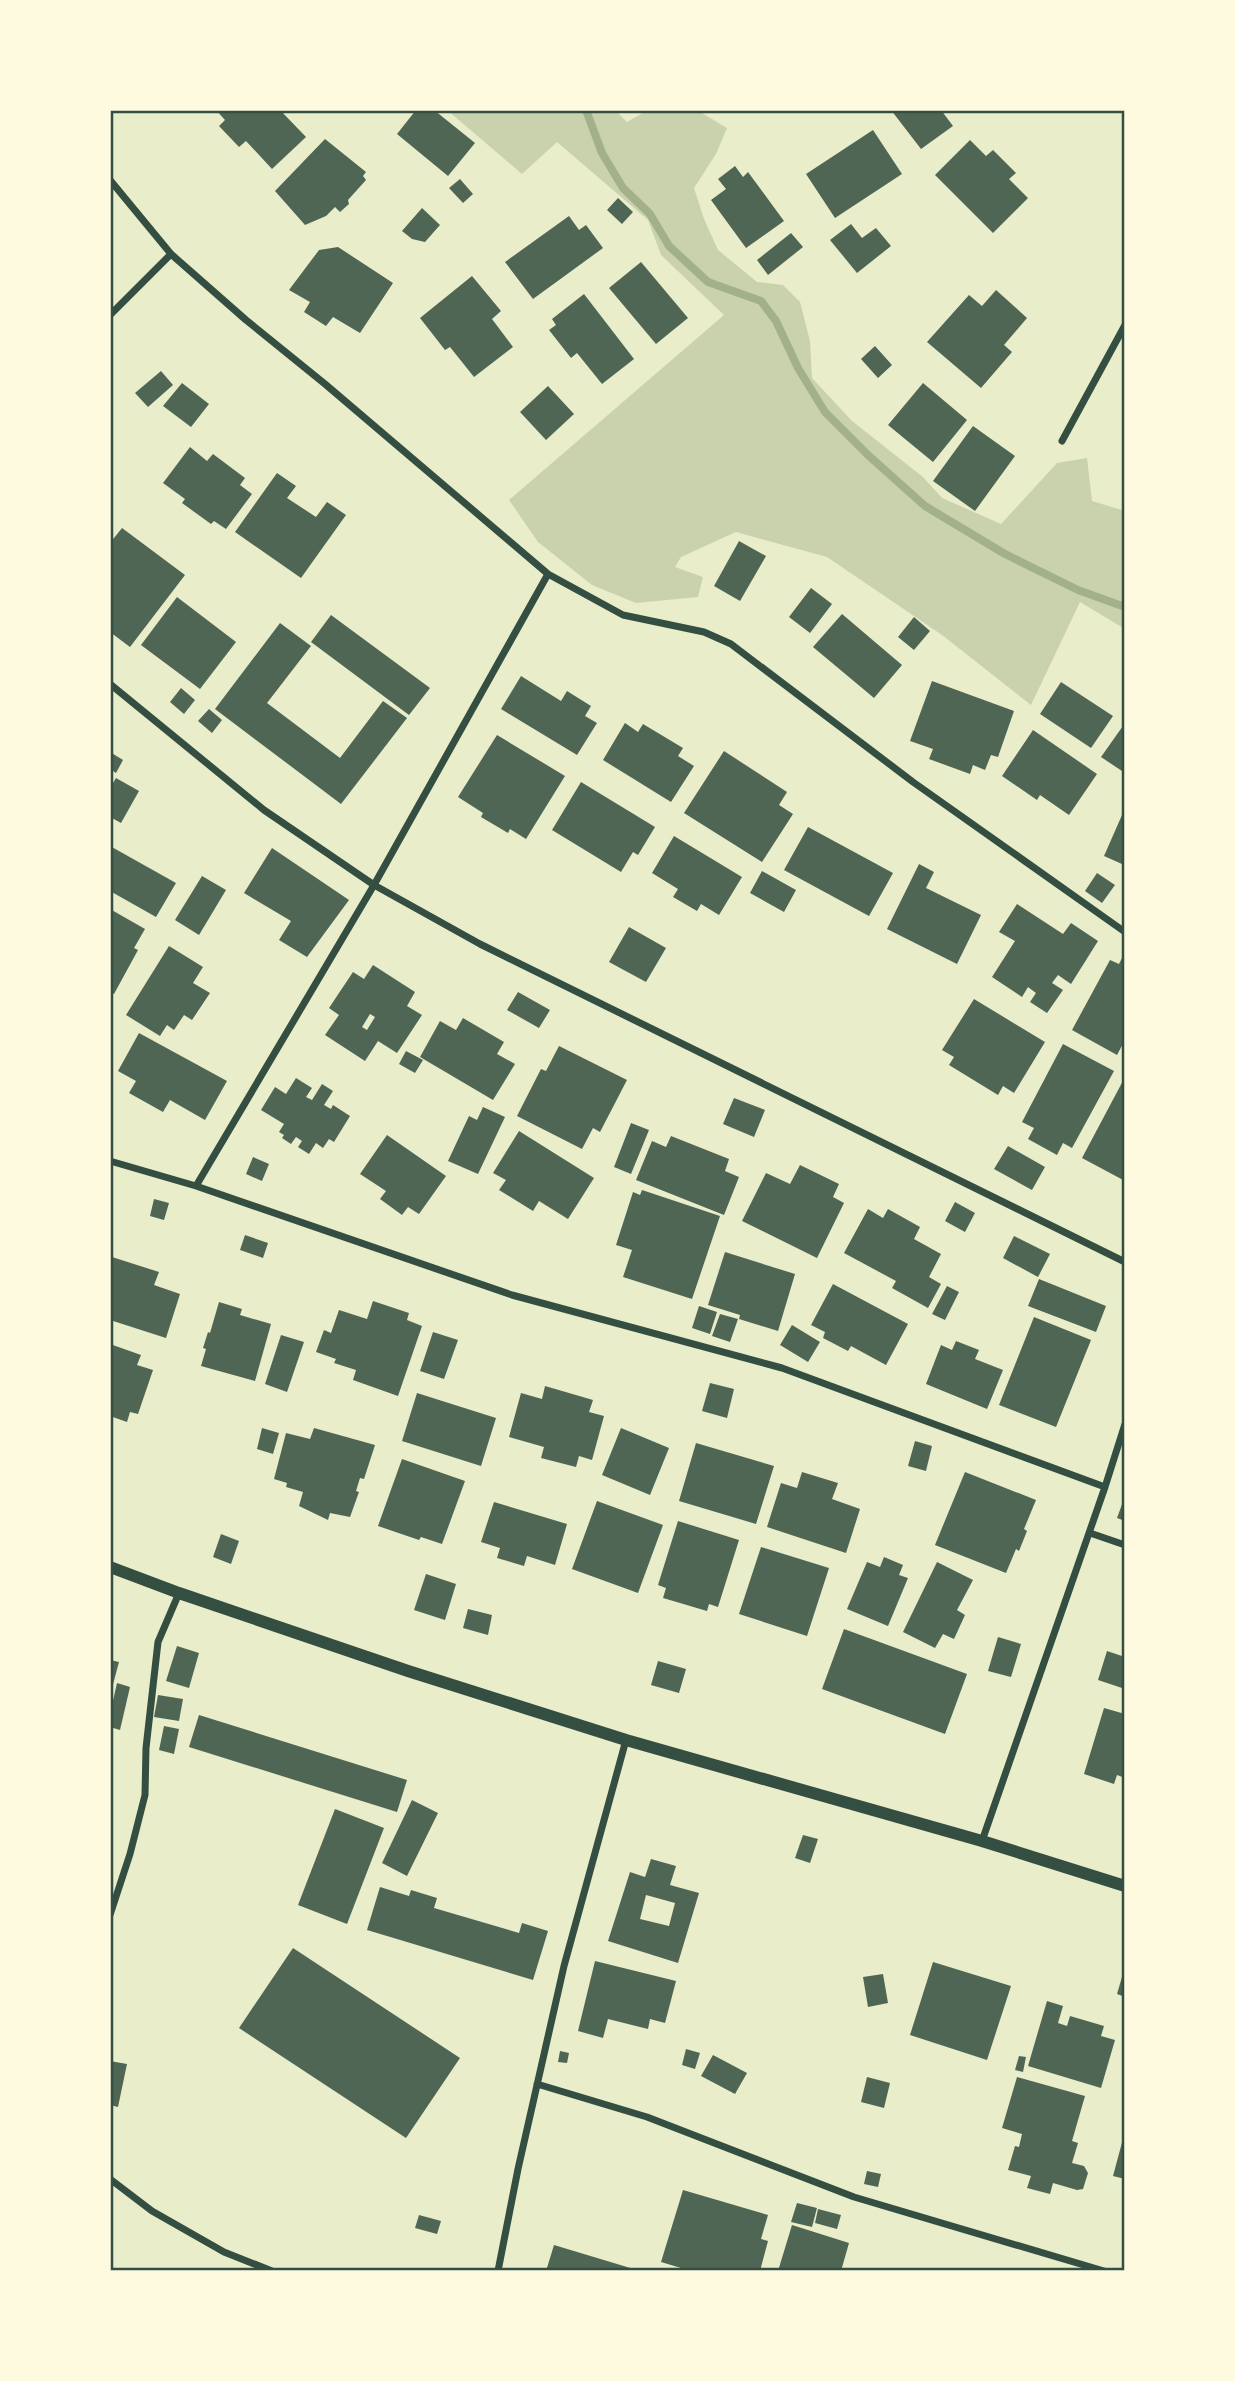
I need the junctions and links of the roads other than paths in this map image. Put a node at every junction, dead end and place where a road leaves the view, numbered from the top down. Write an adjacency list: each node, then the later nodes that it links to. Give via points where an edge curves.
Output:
1 (110, 180): 2 (street)
2 (171, 254): 3 (street); 6 (street)
3 (110, 315)
4 (1125, 325): 5 (street)
5 (1062, 441)
6 (548, 574): 8 (street); 9 (street, via 623,615 704,632 731,644)
7 (110, 684): 8 (street, via 264,810)
8 (374, 885): 11 (street); 12 (street, via 480,944)
9 (1125, 932)
10 (110, 1161): 11 (street)
11 (196, 1186): 14 (street, via 512,1295 782,1368)
12 (1125, 1262)
13 (1125, 1424): 14 (street)
14 (1105, 1487): 15 (street)
15 (1090, 1533): 16 (street); 20 (street)
16 (1125, 1545)
17 (110, 1567): 18 (street)
18 (178, 1593): 19 (street); 22 (street, via 158,1642 145,1796)
19 (626, 1740): 20 (street); 23 (street, via 567,1953)
20 (982, 1841): 21 (street)
21 (1125, 1886)
22 (110, 1915)
23 (537, 2084): 26 (street); 27 (street, via 647,2117 854,2197)
24 (110, 2179): 25 (street, via 164,2218 224,2252)
25 (272, 2271)
26 (498, 2271)
27 (1104, 2271)

